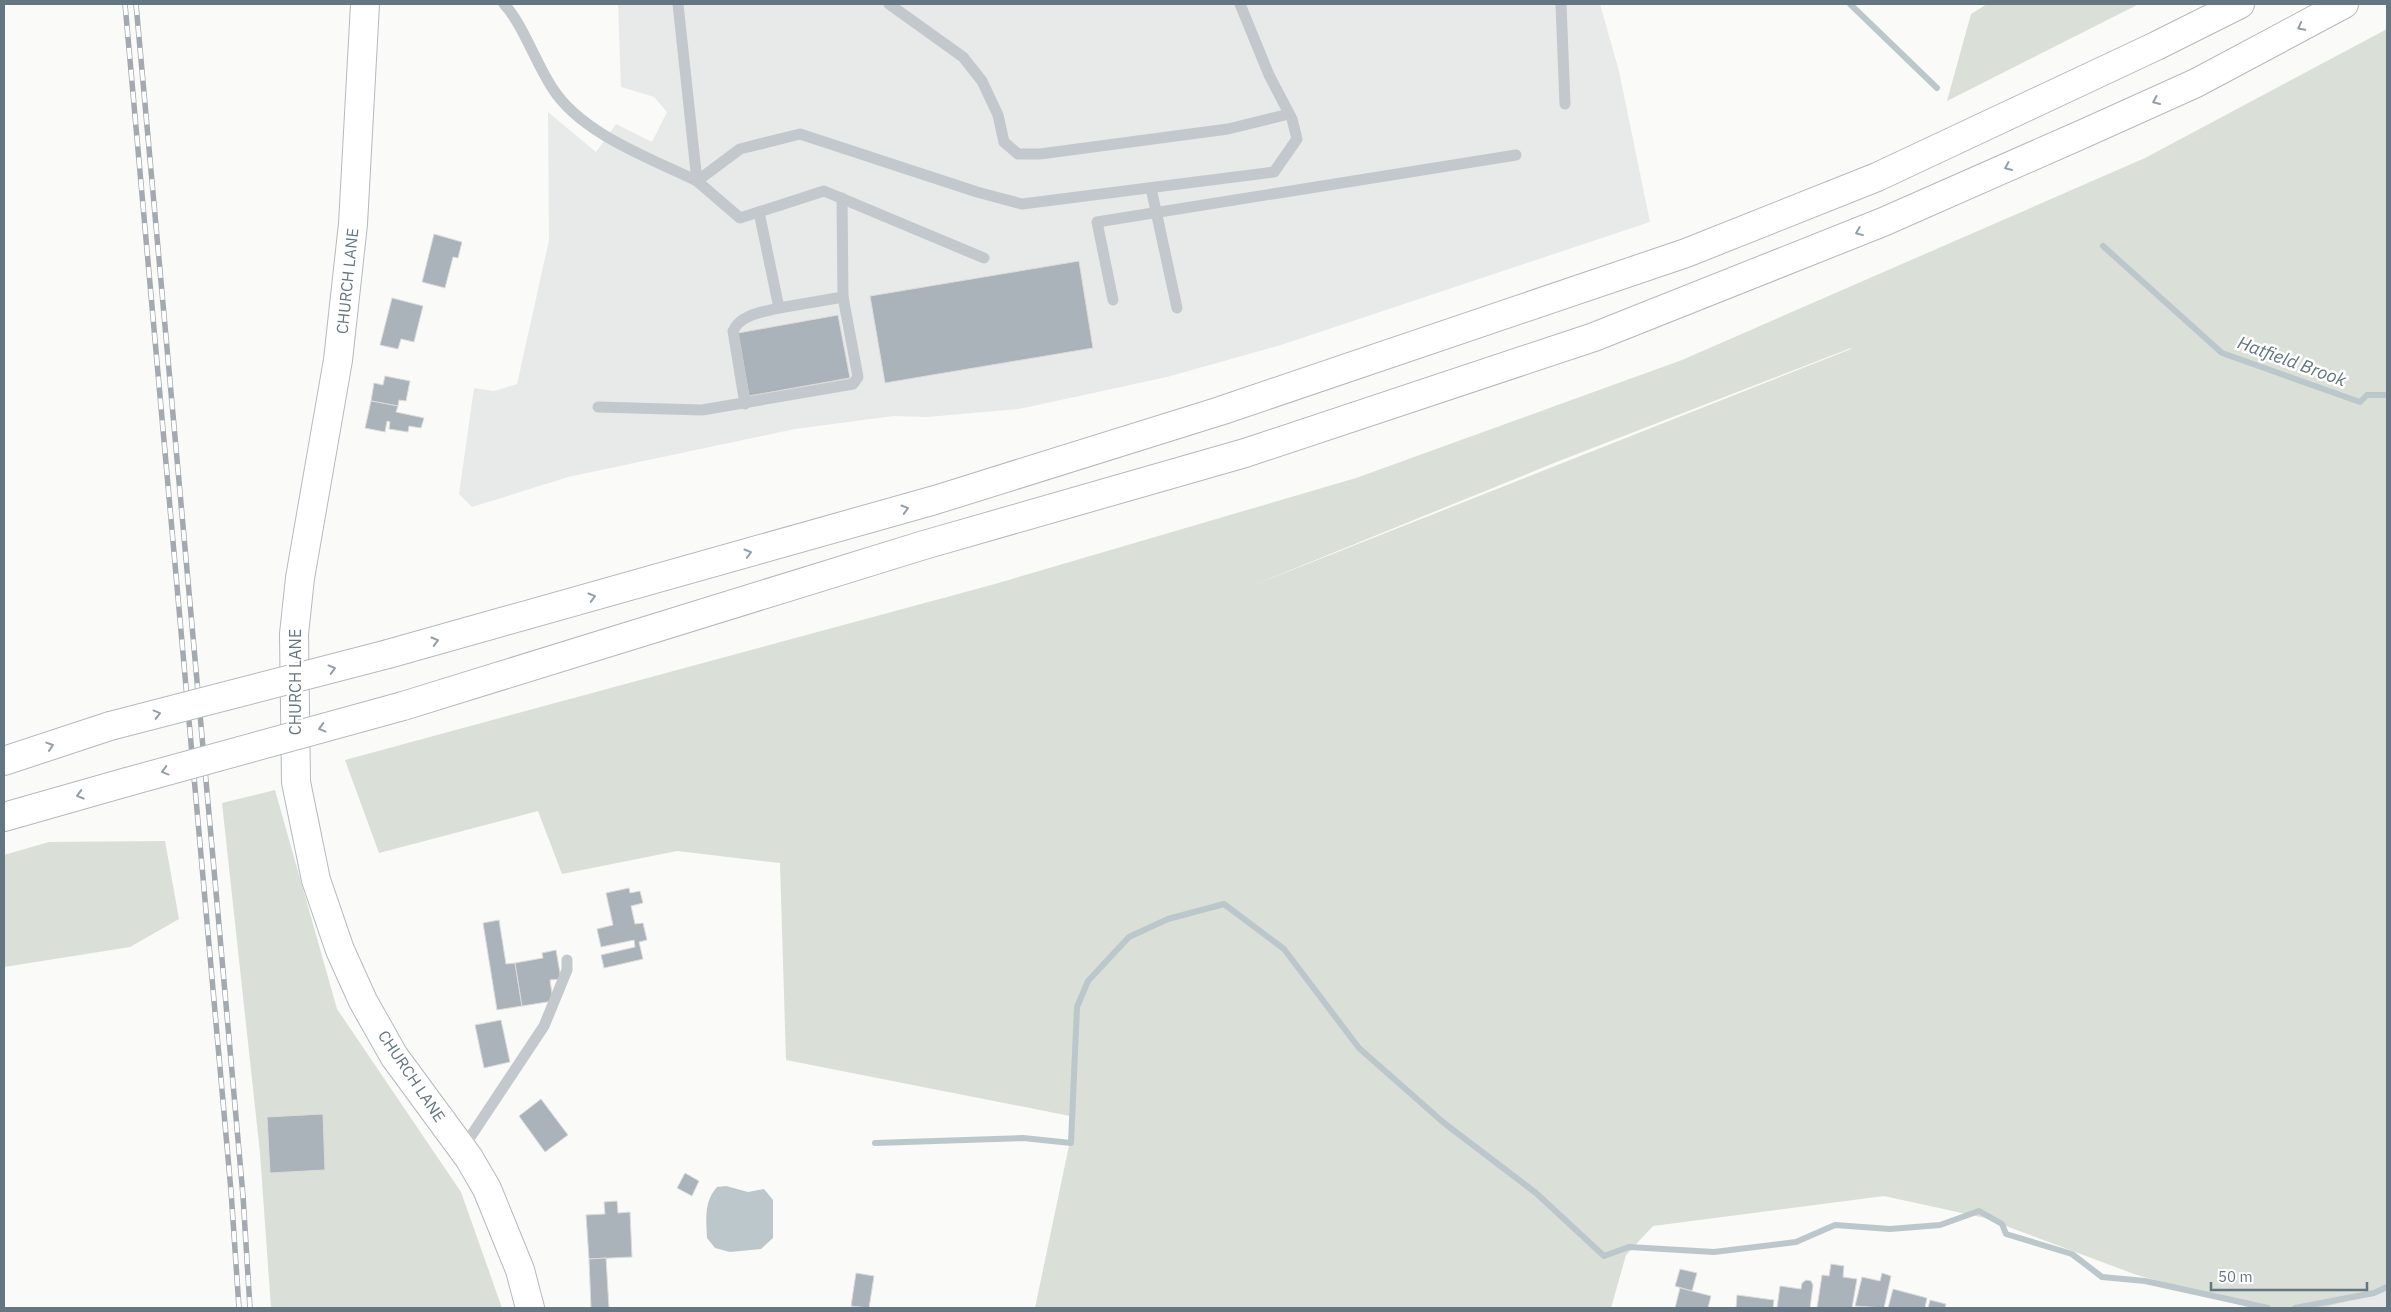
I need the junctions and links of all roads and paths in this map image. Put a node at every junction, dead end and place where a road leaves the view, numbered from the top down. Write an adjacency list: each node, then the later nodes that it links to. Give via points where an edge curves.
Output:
1 (365, 4): 27 (main road, CHURCH LANE, via 353,224 340,351 300,578 294,634 296,782 316,880 340,950 363,1001 394,1056)
2 (504, 4): 12 (lane, via 513,14 554,92 578,116 607,137)
3 (678, 4): 12 (lane)
4 (889, 4): 10 (lane, via 963,56 982,81 998,115 1004,142 1018,154 1048,153 1228,129)
5 (1240, 4): 10 (lane)
6 (1561, 4): 9 (lane)
7 (2240, 4): 24 (main road, one-way to 7, bridge, via 110,726 388,654 945,497 1220,411 1686,253 1877,177)
8 (2344, 4): 25 (main road, one-way to 25, bridge, via 2196,83 2085,133 1883,222 1594,337 1245,453 924,545 403,706)
9 (1565, 104)
10 (1289, 114): 13 (lane, via 1297,139 1274,172)
11 (1516, 154): 16 (lane)
12 (697, 181): 13 (lane, via 740,149 800,134 1022,204); 15 (lane, via 740,218)
13 (1150, 188): 16 (lane)
14 (842, 198): 15 (lane, via 824,191); 17 (lane); 18 (lane)
15 (759, 212): 20 (lane)
16 (1156, 213): 19 (lane, via 1097,222); 21 (lane)
17 (984, 258)
18 (843, 297): 20 (lane); 22 (lane, via 858,377 856,381)
19 (1113, 300)
20 (779, 308): 22 (lane, via 744,319 736,324 733,331)
21 (1177, 308)
22 (745, 404): 23 (lane, via 702,410)
23 (598, 407)
24 (4, 761)
25 (4, 817)
26 (566, 960): 27 (lane, via 567,970 544,1026)
27 (462, 1149): 28 (main road, CHURCH LANE, via 487,1189 520,1270)
28 (530, 1308)

